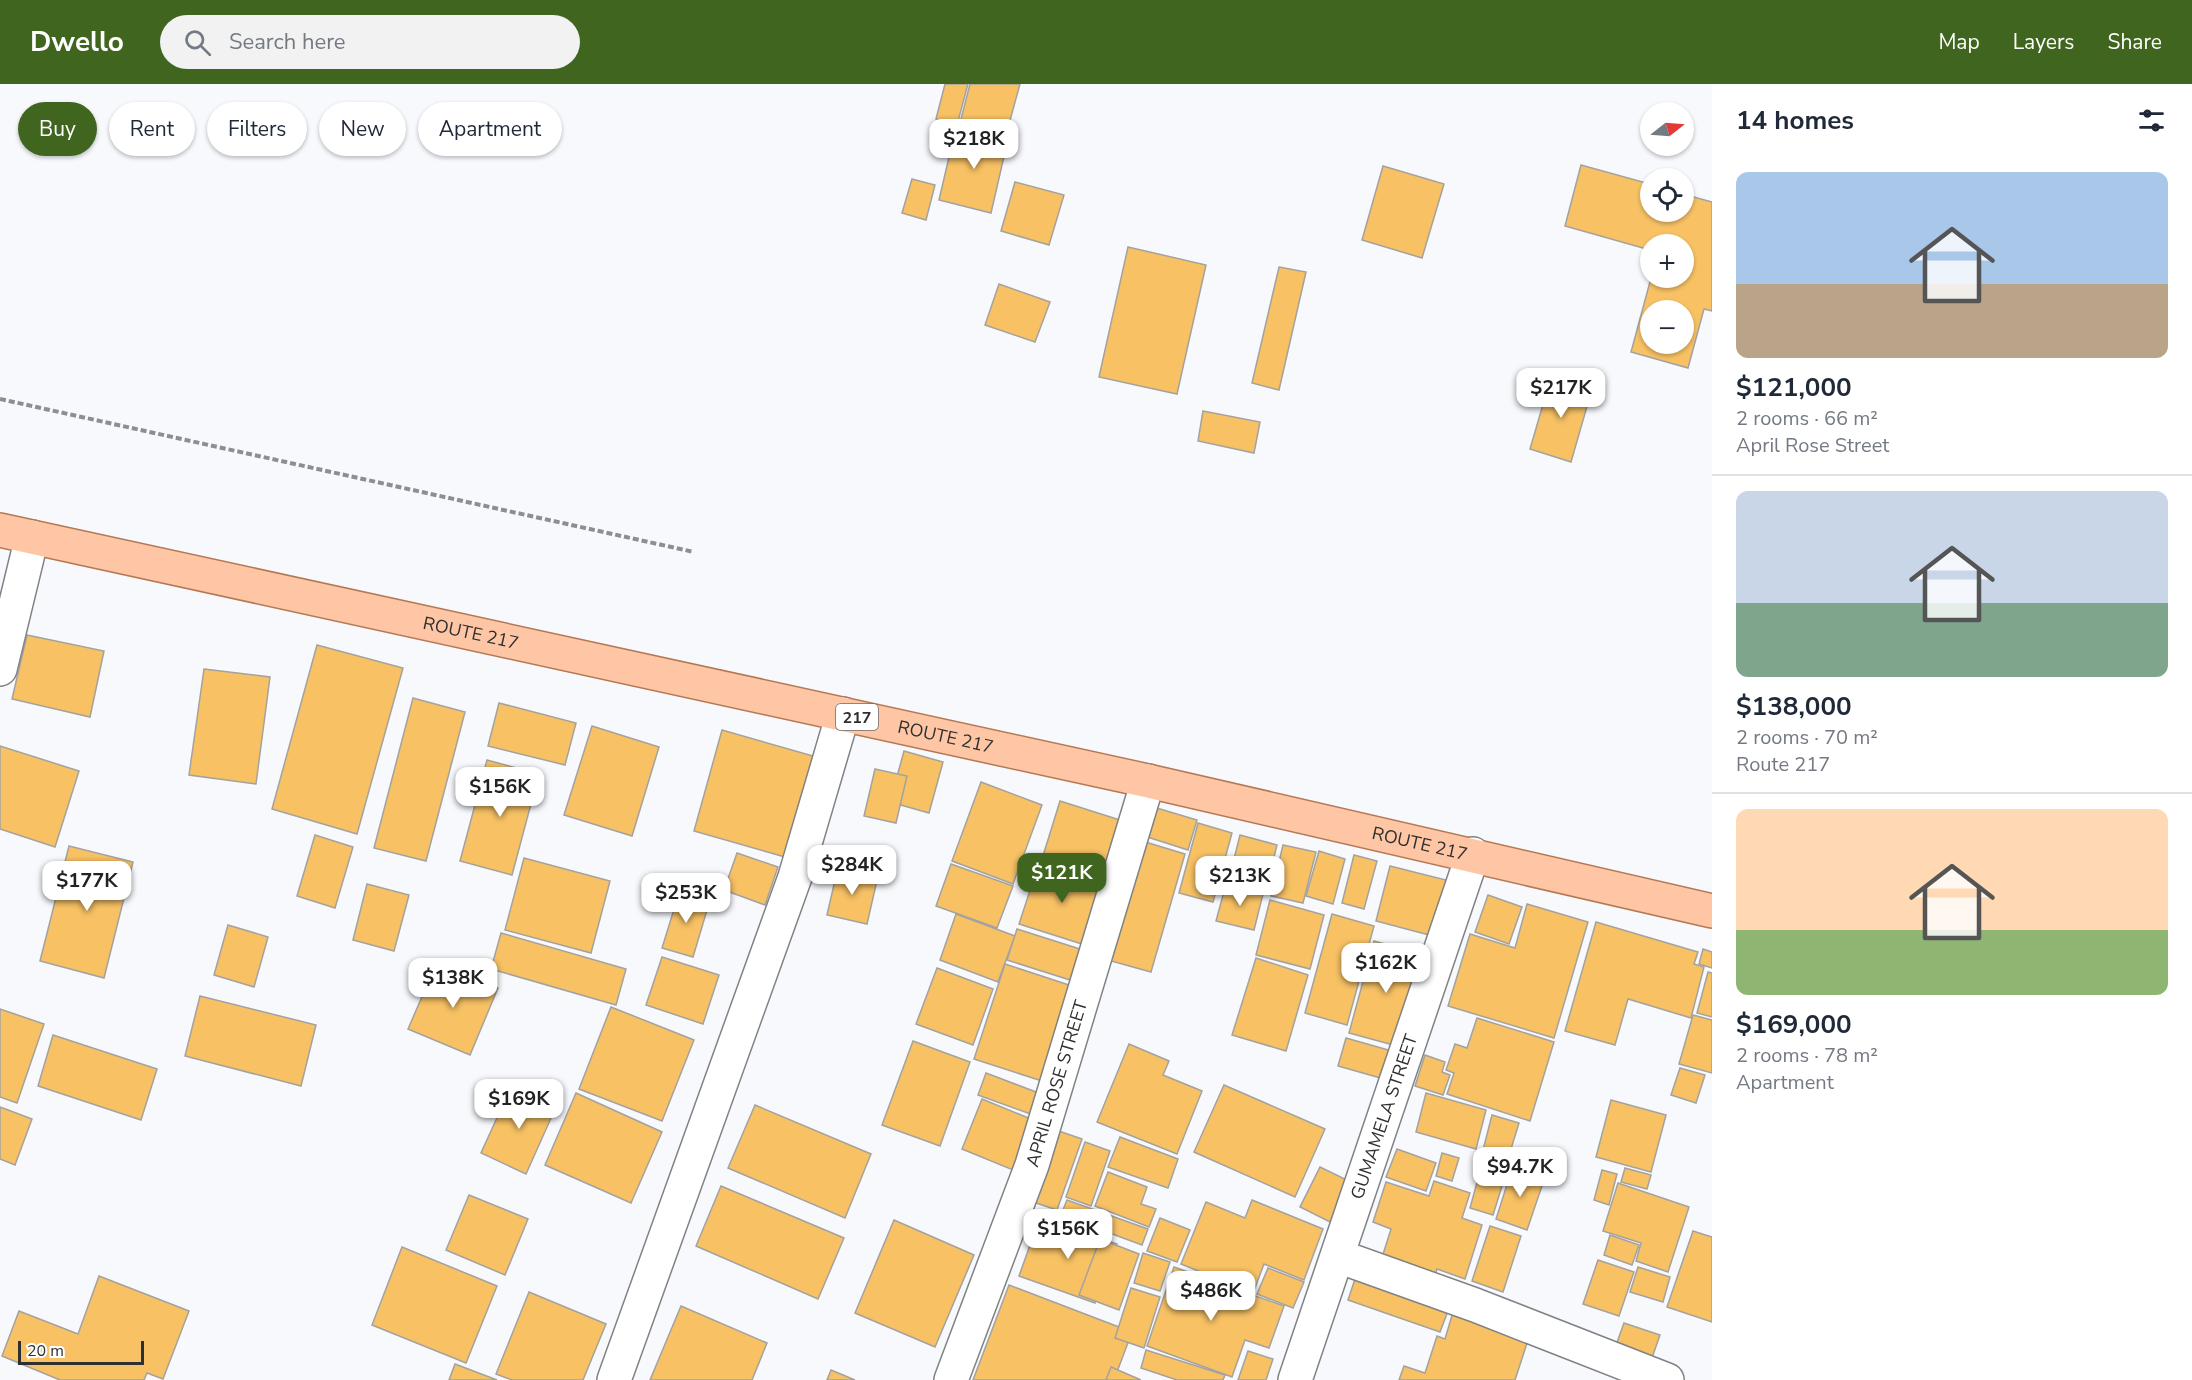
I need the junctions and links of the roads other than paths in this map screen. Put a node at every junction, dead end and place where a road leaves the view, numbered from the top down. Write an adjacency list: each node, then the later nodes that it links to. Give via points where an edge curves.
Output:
1 (0, 530): 2 (main road, ROUTE 217 / 217)
2 (32, 537): 3 (street); 4 (main road, ROUTE 217 / 217)
3 (0, 669)
4 (843, 714): 5 (main road, ROUTE 217 / 217); 9 (street, via 795,877)
5 (1148, 781): 6 (main road, ROUTE 217 / 217); 10 (street, APRIL ROSE STREET, via 1032,1165)
6 (1473, 854): 7 (main road, ROUTE 217 / 217); 8 (street, GUMAMELA STREET)
7 (1712, 911)
8 (1338, 1256): 11 (street, GUMAMELA STREET); 12 (street)
9 (614, 1380)
10 (951, 1380)
11 (1295, 1380)
12 (1667, 1380)

